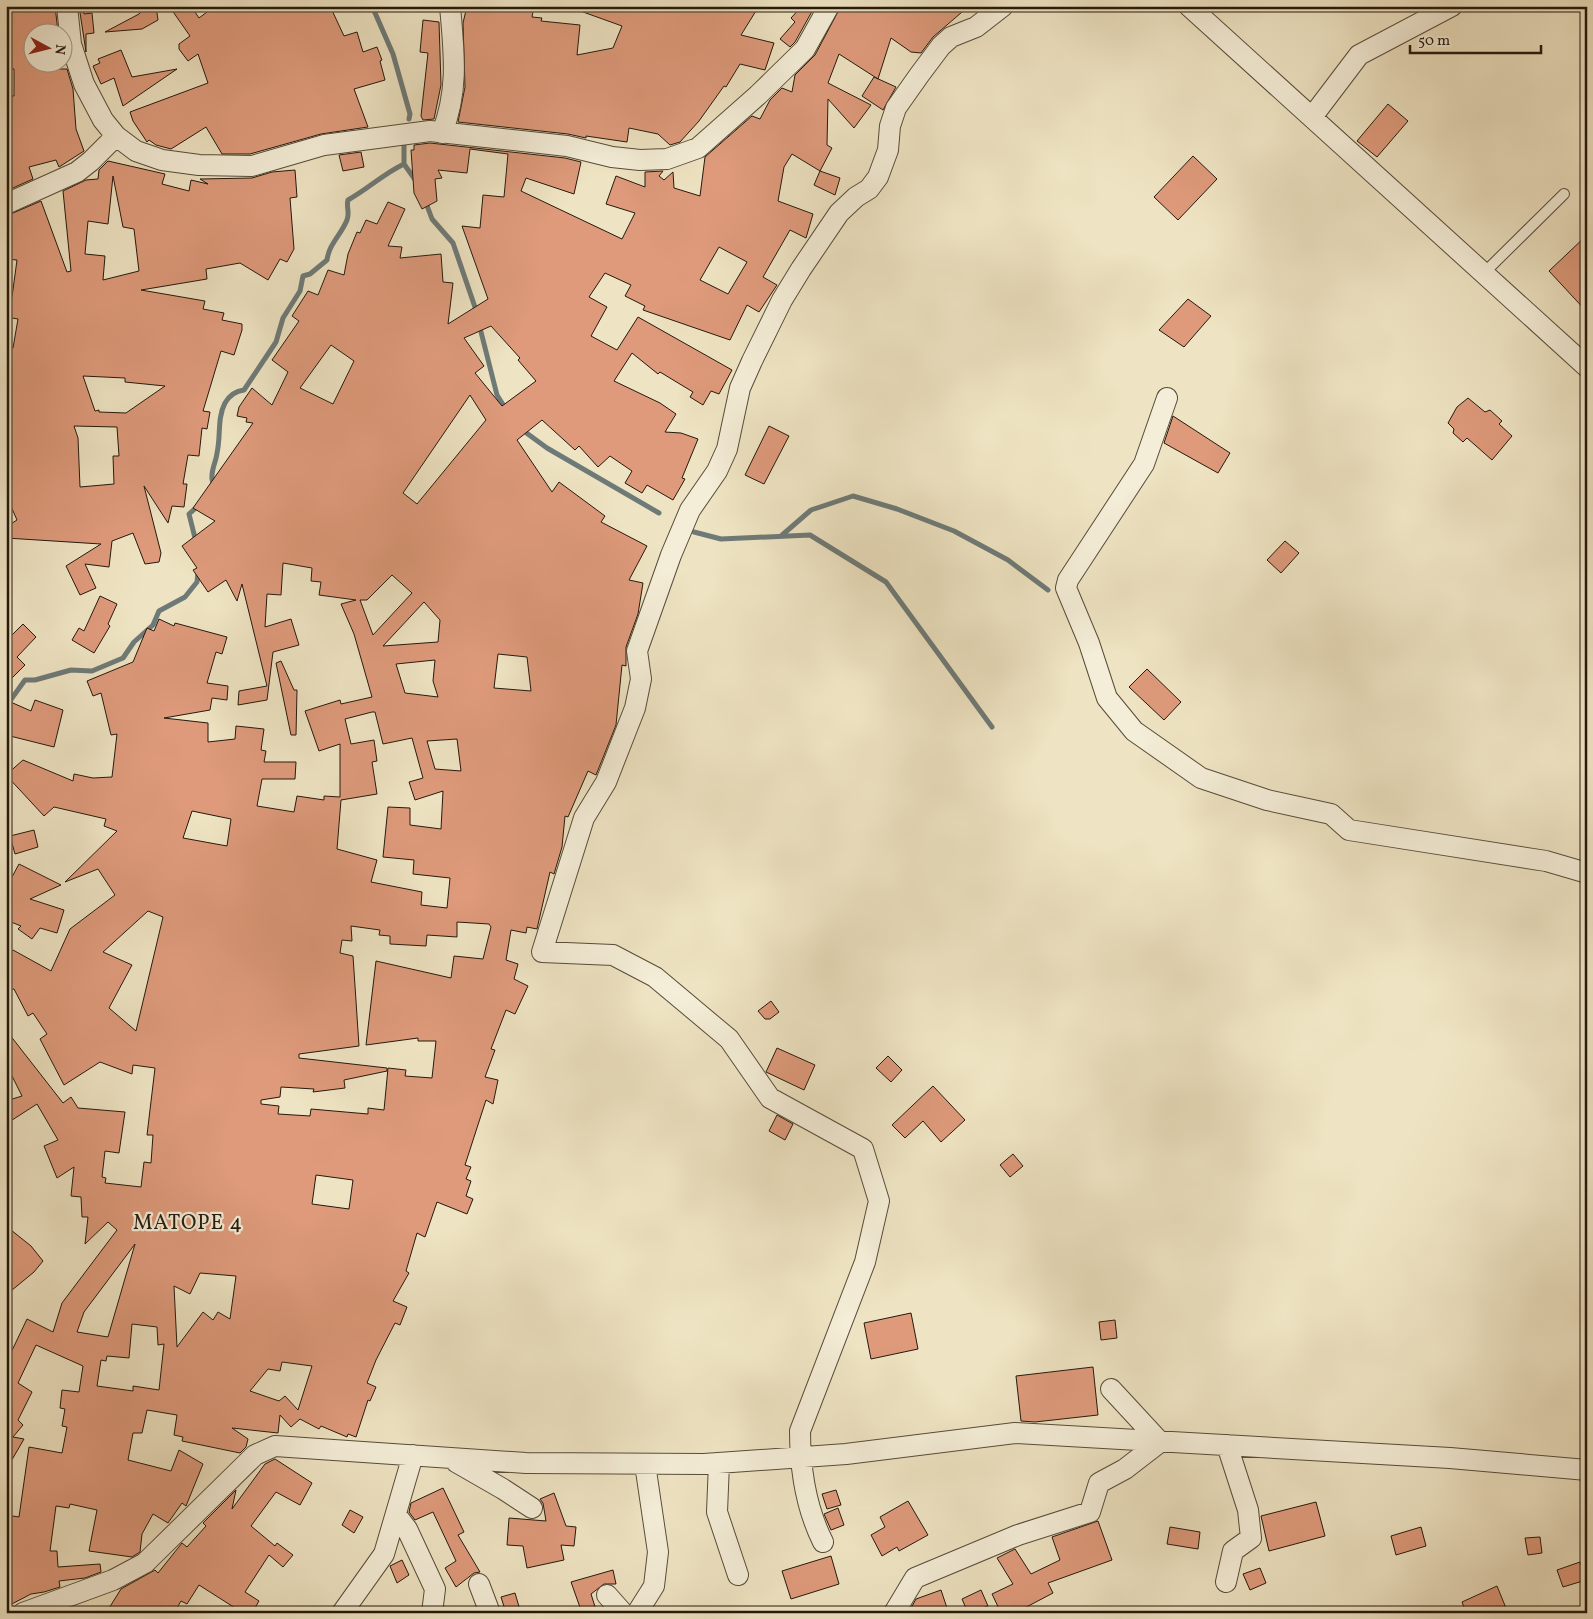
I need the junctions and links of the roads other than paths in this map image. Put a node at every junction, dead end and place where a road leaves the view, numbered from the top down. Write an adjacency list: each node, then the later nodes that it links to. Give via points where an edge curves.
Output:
1 (67, 6): 9 (street, via 71,44 84,84 103,120)
2 (450, 6): 8 (street, via 455,67 451,110)
3 (829, 6): 8 (street, via 805,49 758,95 698,148 688,153 666,159 640,160 567,146)
4 (1003, 6): 20 (street, via 976,27 952,37 941,46 920,74 896,108 890,126 888,150 878,177 869,189 839,213 782,300 764,335 740,388 727,449 690,510 671,554 637,651 641,679 635,708 606,782 584,818 542,952 613,955 655,977 729,1039 770,1098 863,1149 879,1201 865,1262 800,1431)
5 (1189, 6): 7 (street)
6 (1452, 6): 7 (street, via 1359,55)
7 (1312, 117): 12 (street)
8 (429, 132): 9 (street, via 324,145 252,166 199,165 162,160 136,151)
9 (116, 136): 11 (street, via 77,172)
10 (1564, 194): 12 (lane)
11 (6, 204)
12 (1485, 272): 13 (street)
13 (1587, 367)
14 (1167, 398): 15 (street, via 1144,464 1068,580 1066,588 1107,698 1134,731 1201,778 1266,800 1331,814 1349,830 1546,861)
15 (1587, 873)
16 (1111, 1389): 17 (street)
17 (1160, 1442): 18 (street); 20 (street, via 1015,1434); 38 (street, via 1125,1469 1099,1483 1090,1512 1018,1535 915,1578)
18 (1228, 1445): 24 (street); 29 (street, via 1248,1510 1251,1538 1233,1551)
19 (413, 1455): 21 (street); 26 (street); 32 (street, via 275,1446 255,1454 145,1563 105,1584)
20 (800, 1458): 22 (street); 27 (street, via 811,1518)
21 (452, 1460): 23 (street); 25 (street)
22 (719, 1463): 23 (street); 28 (street, via 717,1512)
23 (644, 1464): 37 (street, via 658,1552 654,1586)
24 (1587, 1470)
25 (532, 1508)
26 (397, 1516): 33 (street, via 384,1554); 34 (street, via 407,1529 435,1589)
27 (823, 1542)
28 (738, 1575)
29 (1226, 1582)
30 (479, 1584): 35 (street)
31 (607, 1595): 36 (street)
32 (23, 1613)
33 (342, 1613)
34 (432, 1613)
35 (490, 1613)
36 (623, 1613)
37 (637, 1613)
38 (894, 1613)

